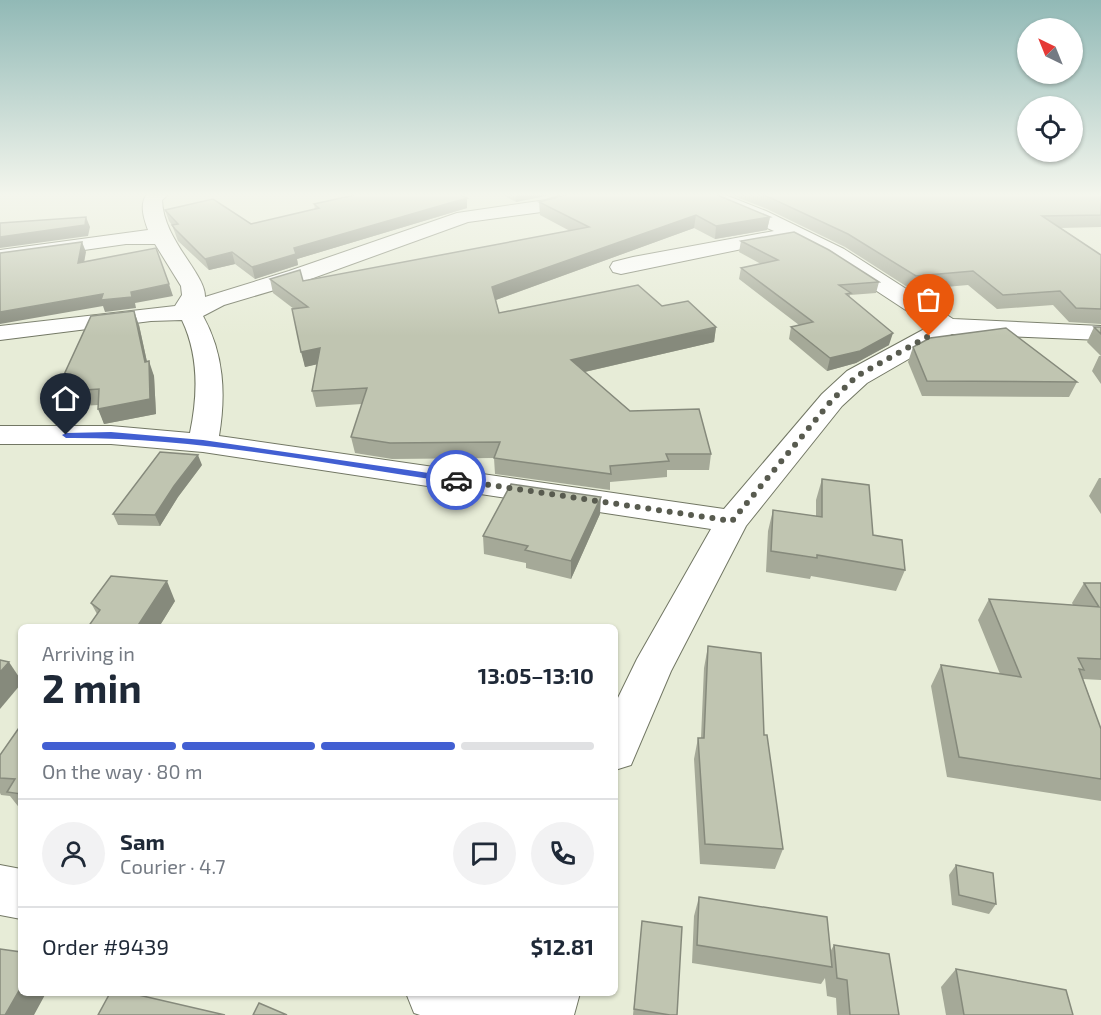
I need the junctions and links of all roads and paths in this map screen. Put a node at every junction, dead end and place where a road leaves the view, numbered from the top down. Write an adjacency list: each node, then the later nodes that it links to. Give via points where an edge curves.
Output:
1 (102, 241): 6 (street)
2 (164, 241): 8 (street, via 192,286 194,295 187,306)
3 (395, 241): 8 (street, via 216,300)
4 (756, 241): 7 (street)
5 (812, 241): 9 (street)
6 (0, 256)
7 (621, 267)
8 (190, 313): 10 (street, via 151,314); 13 (street, via 207,353 209,413)
9 (947, 326): 11 (street); 14 (street, via 857,376 832,400)
10 (0, 333)
11 (1101, 333)
12 (0, 435): 13 (street, via 111,435)
13 (203, 443): 14 (street)
14 (732, 521): 15 (street, via 651,671)
15 (618, 744)
16 (0, 890): 17 (street)
17 (18, 893)
18 (447, 996): 20 (street)
19 (551, 996): 21 (street)
20 (527, 1015)
21 (546, 1015)

